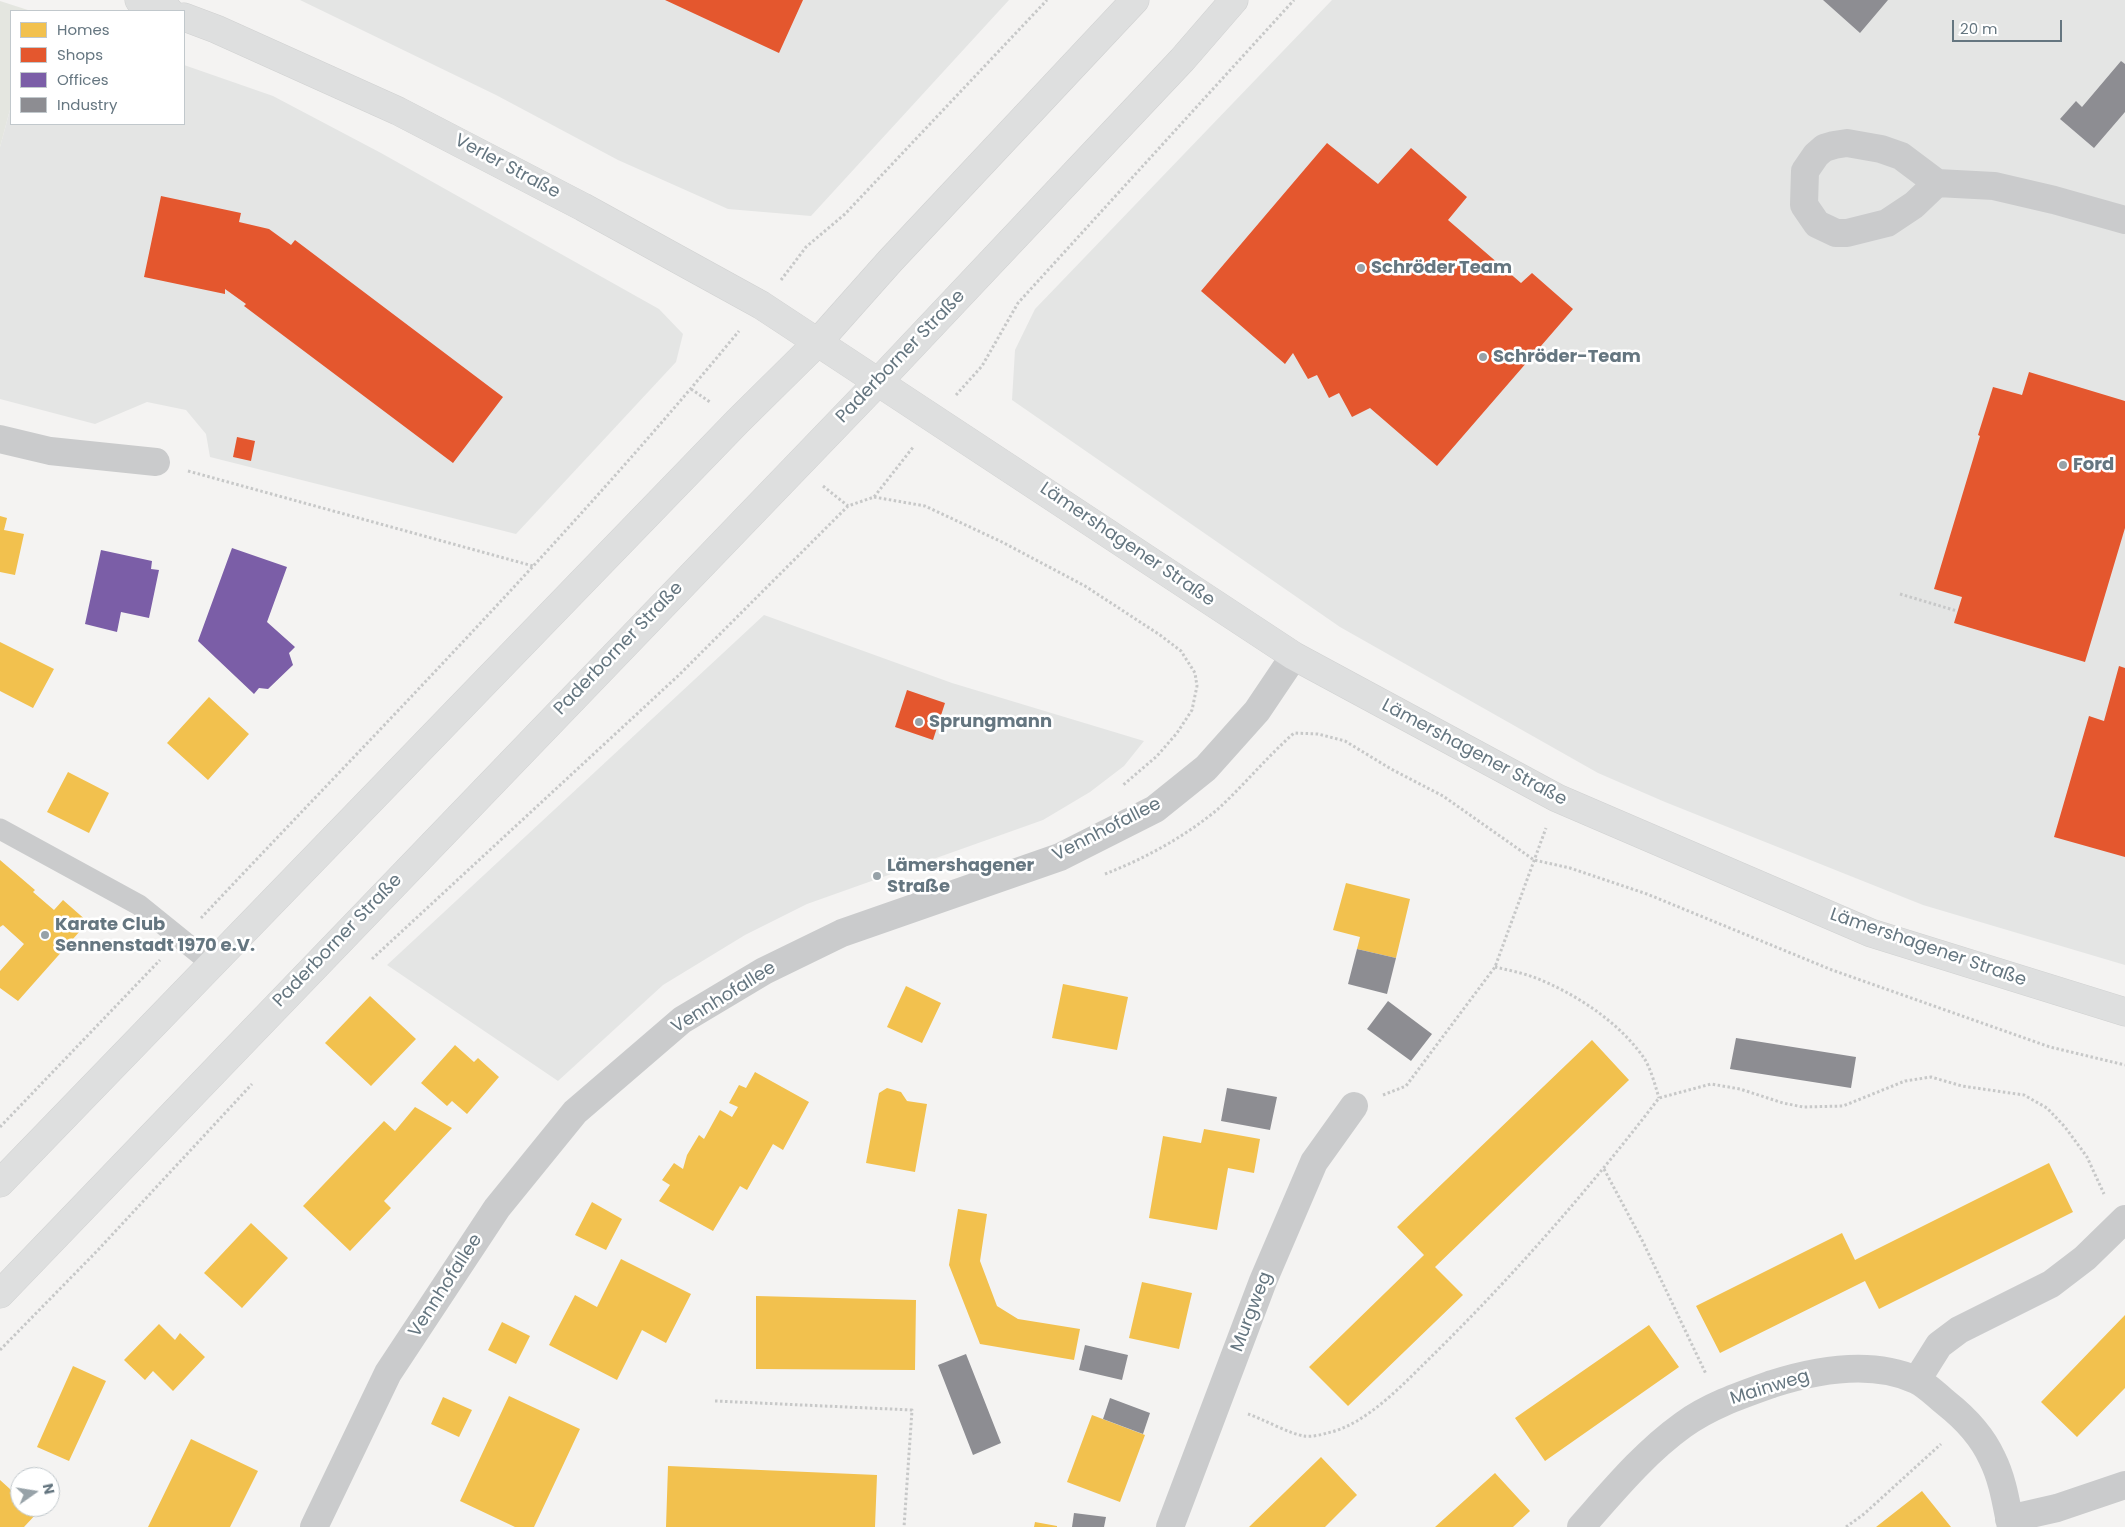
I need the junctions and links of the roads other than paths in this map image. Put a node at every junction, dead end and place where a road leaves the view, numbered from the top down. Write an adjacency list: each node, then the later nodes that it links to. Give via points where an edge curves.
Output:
1 (139, 0): 4 (main road)
2 (1135, 0): 8 (main road)
3 (1234, 0): 9 (main road, Paderborner Straße, via 1182,60)
4 (166, 10)
5 (185, 17): 8 (main road, Verler Straße, via 398,111 583,207 761,305)
6 (1937, 183): 6 (street, via 1901,156 1861,144 1834,144 1816,155 1805,171 1804,205 1817,224 1836,233 1847,233 1887,223 1914,205); 7 (street, via 1994,186)
7 (2125, 220)
8 (818, 342): 9 (main road, Verler Straße); 14 (main road, via 738,420)
9 (879, 381): 12 (main road, Lämershagener Straße); 19 (main road, Paderborner Straße)
10 (0, 438): 11 (street, via 50,451)
11 (156, 462)
12 (1294, 656): 15 (main road, Lämershagener Straße, via 1557,798 1871,933); 23 (street, Vennhofallee, via 1257,711 1206,768 1155,810 1060,857 842,933 764,971 682,1020 575,1112 497,1208 388,1373)
13 (0, 829): 14 (lane, via 139,905)
14 (212, 964): 17 (main road)
15 (2125, 1012)
16 (1354, 1106): 24 (street, Murgweg, via 1314,1162 1263,1281)
17 (0, 1183)
18 (2122, 1222): 20 (street, via 2085,1258 2051,1284 1959,1330 1939,1345)
19 (0, 1294)
20 (1917, 1380): 22 (street, via 1975,1430 1992,1457 2002,1484); 25 (street, Mainweg, via 1886,1370 1855,1368 1792,1378 1731,1398 1683,1425 1629,1472)
21 (2125, 1485): 22 (street)
22 (2010, 1523)
23 (314, 1527)
24 (1170, 1527)
25 (1581, 1527)

